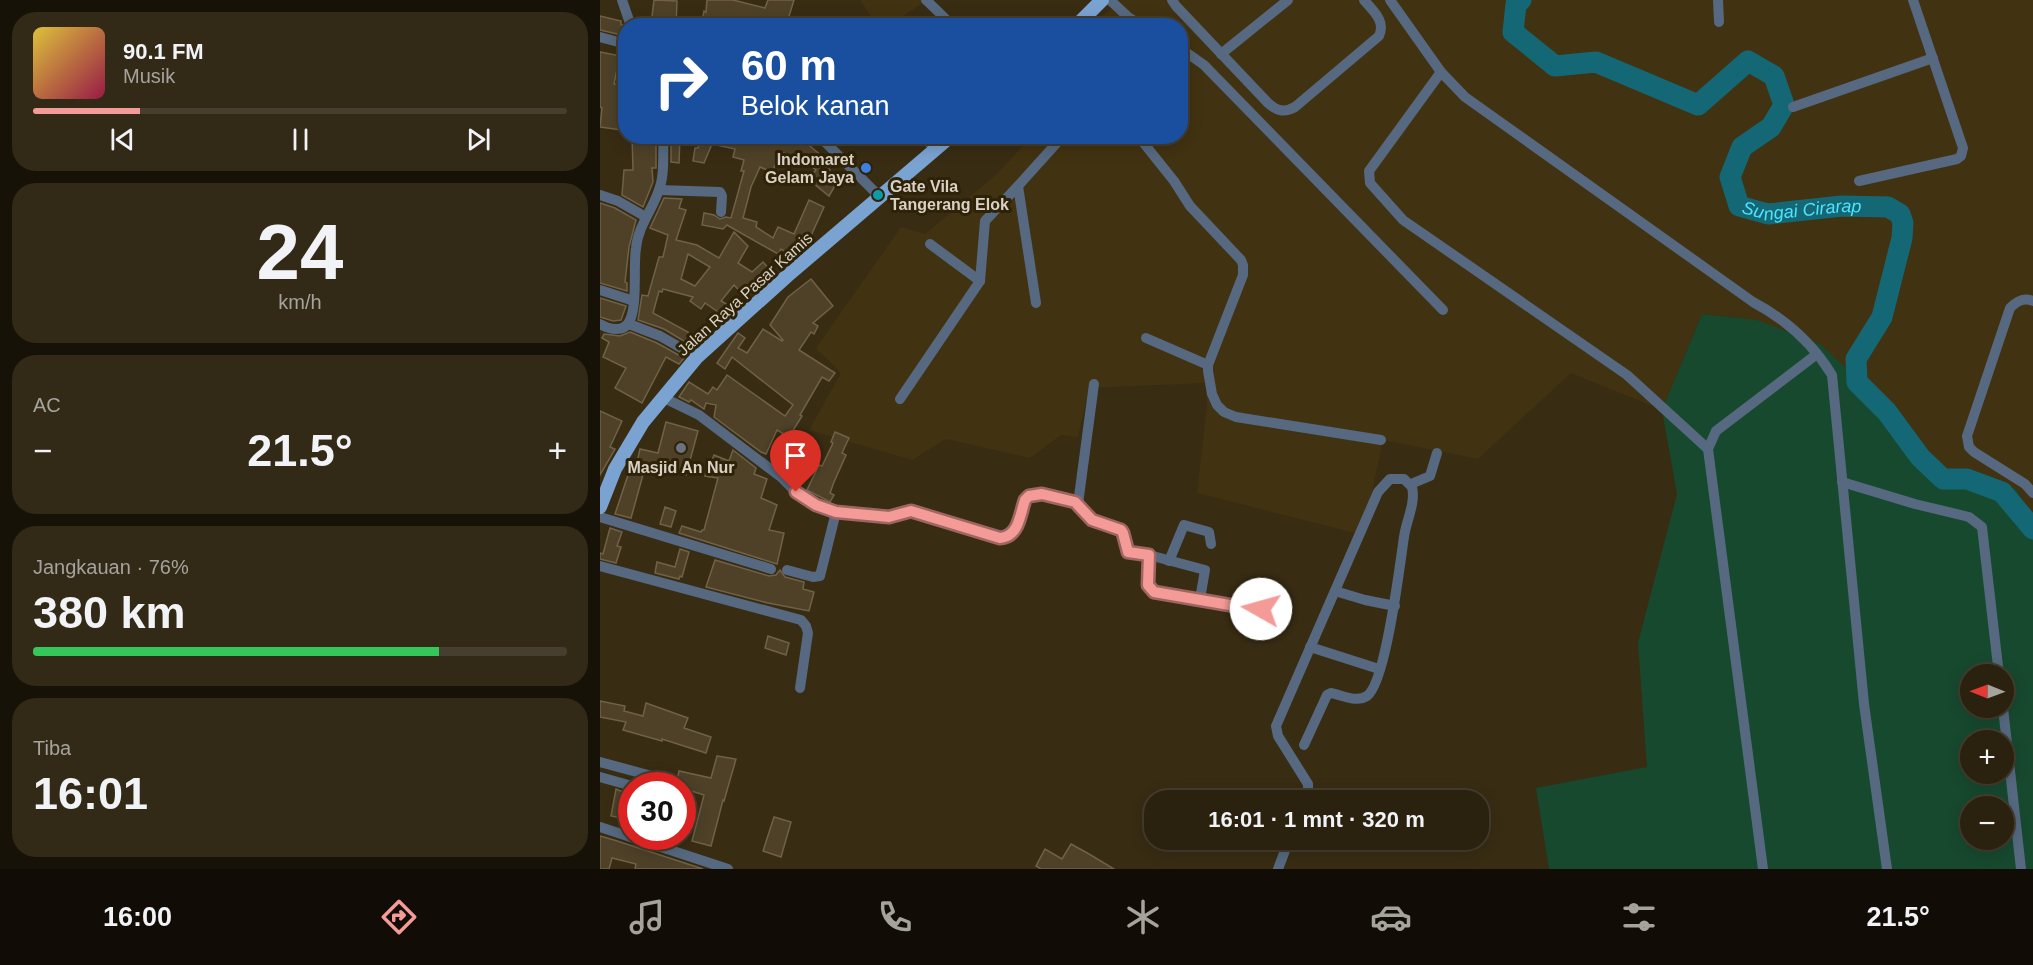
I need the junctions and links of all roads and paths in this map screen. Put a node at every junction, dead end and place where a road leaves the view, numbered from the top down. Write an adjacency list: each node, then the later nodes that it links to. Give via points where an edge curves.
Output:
1 (622, 0): 11 (street)
2 (927, 0): 12 (street)
3 (1102, 0): 13 (main road)
4 (1110, 0): 14 (street)
5 (1172, 0): 15 (street)
6 (1288, 0): 21 (street)
7 (1364, 0): 21 (street, via 1380,20 1379,36 1288,111 1274,109)
8 (1390, 0): 23 (street)
9 (1718, 0): 17 (street)
10 (1914, 0): 22 (street)
11 (629, 18)
12 (945, 18)
13 (1084, 18)
14 (1130, 18)
15 (1187, 18)
16 (1188, 19): 21 (street)
17 (1719, 22)
18 (600, 38): 19 (street)
19 (618, 42)
20 (1188, 54): 45 (street, via 1204,65)
21 (1221, 54)
22 (1934, 58): 24 (street); 32 (street, via 1963,148 1961,156)
23 (1441, 72): 49 (street, via 1491,116 1789,324); 56 (street, via 1369,171 1370,183 1403,220 1627,375)
24 (1793, 107)
25 (664, 144): 34 (street)
26 (827, 144): 36 (street)
27 (931, 144): 31 (street)
28 (942, 144): 31 (main road, Jalan Raya Pasar Kamis)
29 (1056, 144): 33 (street)
30 (1144, 144): 51 (street, via 1190,206 1243,265)
31 (937, 149): 36 (main road, Jalan Raya Pasar Kamis)
32 (1859, 181)
33 (1018, 186): 40 (street, via 985,221); 44 (street)
34 (659, 190): 37 (street, via 720,192); 38 (street)
35 (600, 195): 38 (street)
36 (880, 197): 50 (main road, Jalan Raya Pasar Kamis)
37 (721, 212)
38 (646, 217): 42 (street, via 636,247)
39 (930, 244): 40 (street)
40 (980, 281): 54 (street)
41 (600, 290): 42 (street)
42 (634, 301): 47 (street)
43 (2033, 301): 60 (street, via 2017,301 2010,308 1967,436 1974,452)
44 (1036, 303)
45 (1443, 310)
46 (600, 324): 47 (street, via 613,329)
47 (629, 324): 50 (street)
48 (1146, 338): 51 (street)
49 (1817, 354): 56 (street, via 1716,431); 58 (street, via 1832,375)
50 (697, 357): 53 (main road, Jalan Raya Pasar Kamis)
51 (1208, 365): 55 (street, via 1212,394 1224,412)
52 (1094, 384): 61 (street)
53 (662, 397): 62 (main road, Jalan Raya Pasar Kamis, via 626,448); 63 (street, via 699,416 807,500)
54 (900, 399)
55 (1381, 441)
56 (1707, 449): 90 (street)
57 (1437, 453): 59 (street, via 1430,476)
58 (1842, 482): 76 (street, via 1969,517 1982,526); 91 (street, via 1864,704)
59 (1411, 484): 71 (street, via 1395,477 1385,482); 73 (street, via 1413,500 1404,534)
60 (2033, 493)
61 (1078, 504): 63 (street, via 1042,494 1029,496 1014,533 1004,538 911,511 889,517); 66 (street, via 1092,520 1121,530 1128,552)
62 (600, 507)
63 (836, 512): 70 (street, via 820,576)
64 (600, 517): 69 (street)
65 (1211, 544): 67 (street, via 1209,532 1184,525)
66 (1149, 555): 67 (street); 72 (street, via 1151,590)
67 (1169, 561): 72 (street, via 1205,570)
68 (600, 566): 78 (street, via 801,620 808,633)
69 (771, 569)
70 (787, 570)
71 (1335, 591): 73 (street); 75 (street)
72 (1200, 599): 74 (street)
73 (1395, 606): 77 (street)
74 (1261, 609)
75 (1310, 647): 77 (street); 85 (street, via 1276,726 1278,736 1309,785)
76 (1998, 664)
77 (1379, 669): 80 (street, via 1374,687 1365,697 1327,695)
78 (800, 687)
79 (2004, 718): 92 (street)
80 (1304, 745)
81 (600, 762): 82 (street)
82 (637, 772)
83 (600, 777): 84 (street)
84 (618, 782)
85 (1307, 790)
86 (600, 827): 88 (street)
87 (1285, 850): 89 (street)
88 (728, 869)
89 (1278, 869)
90 (1763, 869)
91 (1887, 869)
92 (2021, 869)

